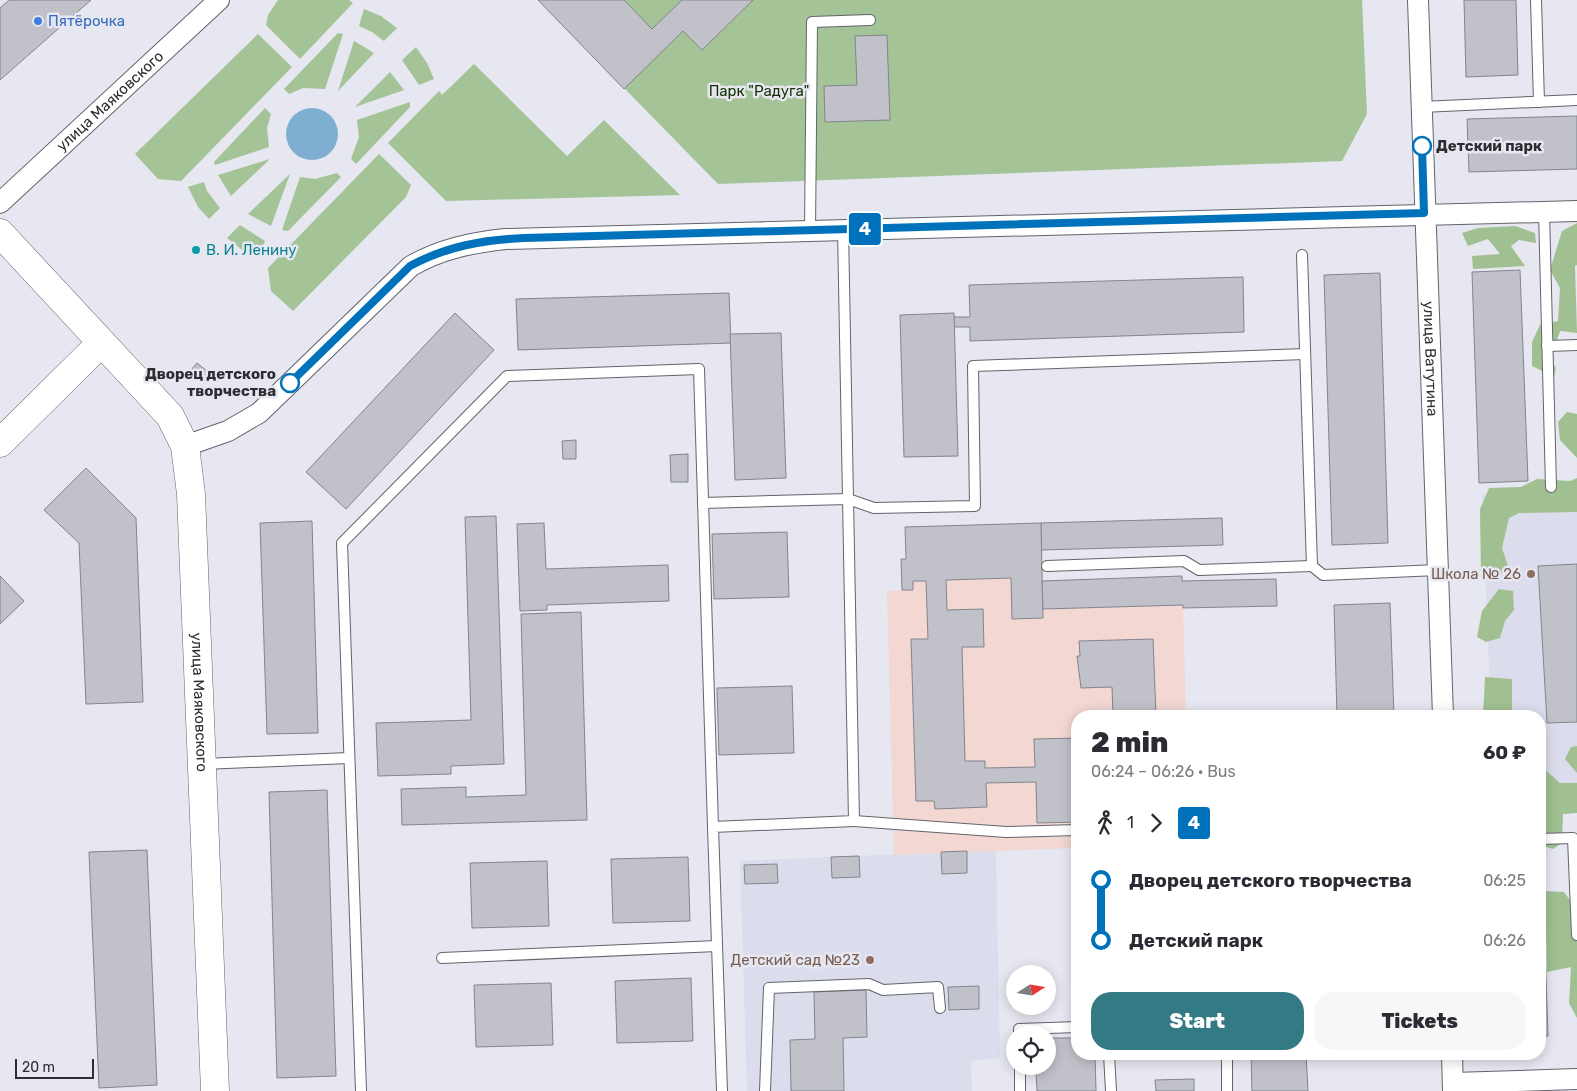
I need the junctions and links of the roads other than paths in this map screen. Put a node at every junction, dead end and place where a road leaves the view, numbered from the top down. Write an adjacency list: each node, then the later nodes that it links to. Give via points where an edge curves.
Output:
1 (219, 0): 8 (street, улица Маяковского)
2 (1418, 0): 7 (street, улица Ватутина)
3 (1536, 0): 6 (lane)
4 (870, 20): 13 (lane, via 812,22)
5 (1577, 100): 6 (lane)
6 (1539, 102): 7 (lane)
7 (1421, 107): 11 (street, улица Ватутина)
8 (0, 203)
9 (1577, 210): 10 (street)
10 (1544, 211): 11 (street); 18 (lane)
11 (1424, 213): 12 (street); 27 (street, улица Ватутина)
12 (843, 229): 13 (street); 23 (lane)
13 (810, 230): 21 (street, via 505,239 467,243 434,253 410,266 258,414 228,431)
14 (0, 234): 16 (street, улица Маяковского)
15 (1302, 255): 19 (lane)
16 (102, 343): 20 (street); 21 (street, улица Маяковского, via 170,416)
17 (1577, 345): 18 (lane)
18 (1547, 346): 22 (lane)
19 (1305, 354): 23 (lane, via 972,366 975,506 874,508); 26 (lane)
20 (0, 443)
21 (185, 446): 30 (street, улица Маяковского, via 191,494)
22 (1551, 487)
23 (848, 499): 24 (lane); 31 (lane)
24 (703, 503): 29 (lane, via 698,369 507,376 342,543); 32 (lane)
25 (1047, 566): 26 (lane, via 1184,561 1199,570)
26 (1312, 566): 27 (lane, via 1323,575)
27 (1438, 570): 28 (street, улица Ватутина)
28 (1443, 710)
29 (349, 758): 30 (lane); 48 (lane)
30 (202, 764): 47 (street, улица Маяковского)
31 (854, 821): 32 (lane); 33 (lane, via 1006,832)
32 (713, 827): 36 (lane)
33 (1071, 830)
34 (1546, 839): 35 (lane, via 1572,838)
35 (1577, 935)
36 (717, 946): 37 (lane); 49 (lane)
37 (442, 958)
38 (940, 1008): 50 (lane, via 938,987 883,990 869,984 769,988)
39 (1071, 1027): 40 (lane)
40 (1056, 1028)
41 (1109, 1060): 52 (lane)
42 (1227, 1060): 53 (lane)
43 (1452, 1060): 46 (street)
44 (1020, 1075): 51 (lane)
45 (1577, 1079): 46 (street)
46 (1453, 1087)
47 (215, 1091)
48 (361, 1091)
49 (722, 1091)
50 (765, 1091)
51 (1020, 1091)
52 (1111, 1091)
53 (1227, 1091)

